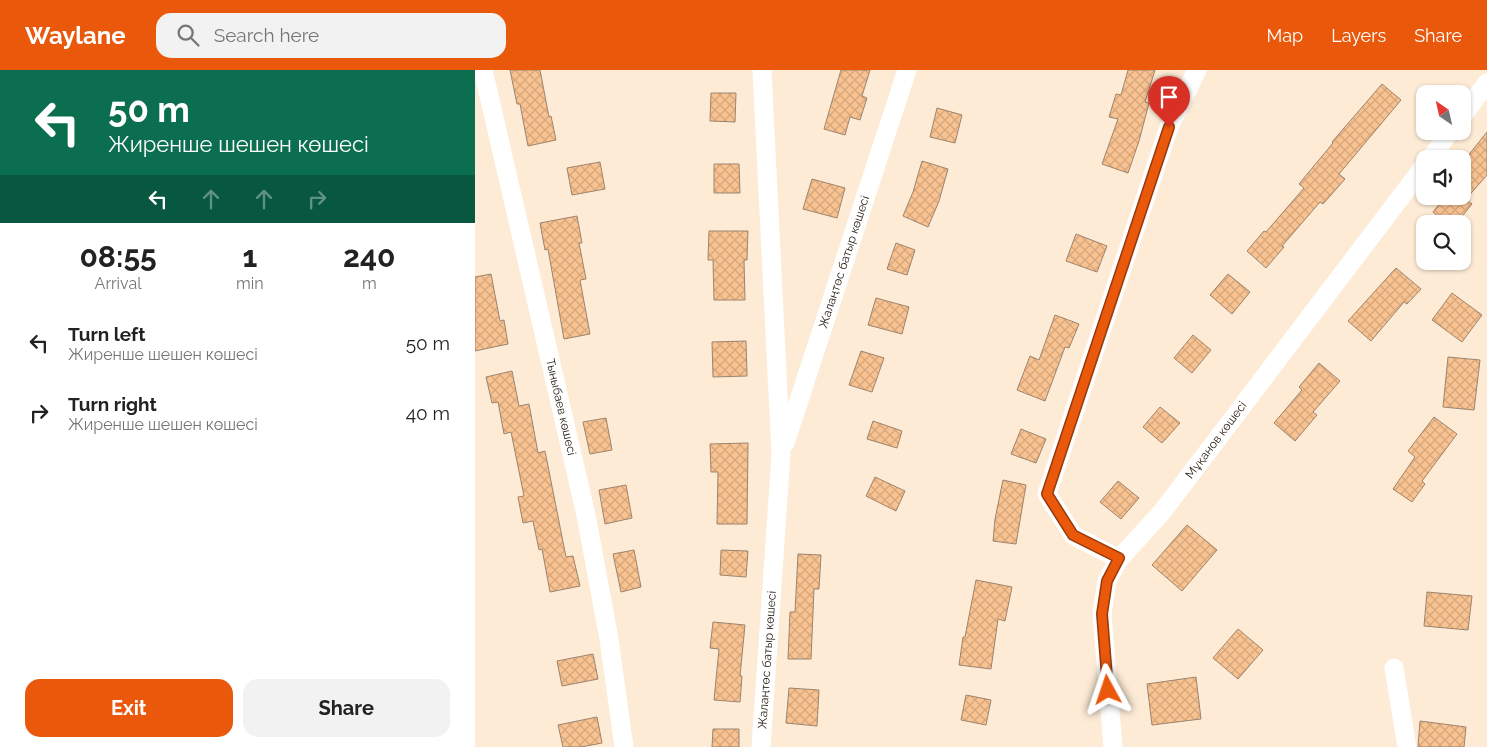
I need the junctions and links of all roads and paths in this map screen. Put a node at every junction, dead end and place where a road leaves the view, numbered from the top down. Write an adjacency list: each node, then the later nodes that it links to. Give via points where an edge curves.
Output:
1 (483, 70): 11 (street, Тыныбаев көшесі, via 585,515 609,639)
2 (762, 70): 8 (street, Жалаңтөс батыр көшесі)
3 (907, 70): 8 (street, Жалаңтөс батыр көшесі)
4 (1197, 70): 9 (street, via 1169,127 1047,494 1073,535)
5 (1487, 83): 6 (street)
6 (1471, 104)
7 (1416, 177): 9 (street, Мұқанов көшесі, via 1162,512)
8 (781, 454): 12 (street, Жалаңтөс батыр көшесі)
9 (1119, 558): 13 (street, Мұқанов көшесі, via 1107,581 1102,614)
10 (1394, 668): 14 (street)
11 (624, 747)
12 (761, 747)
13 (1113, 747)
14 (1407, 747)

